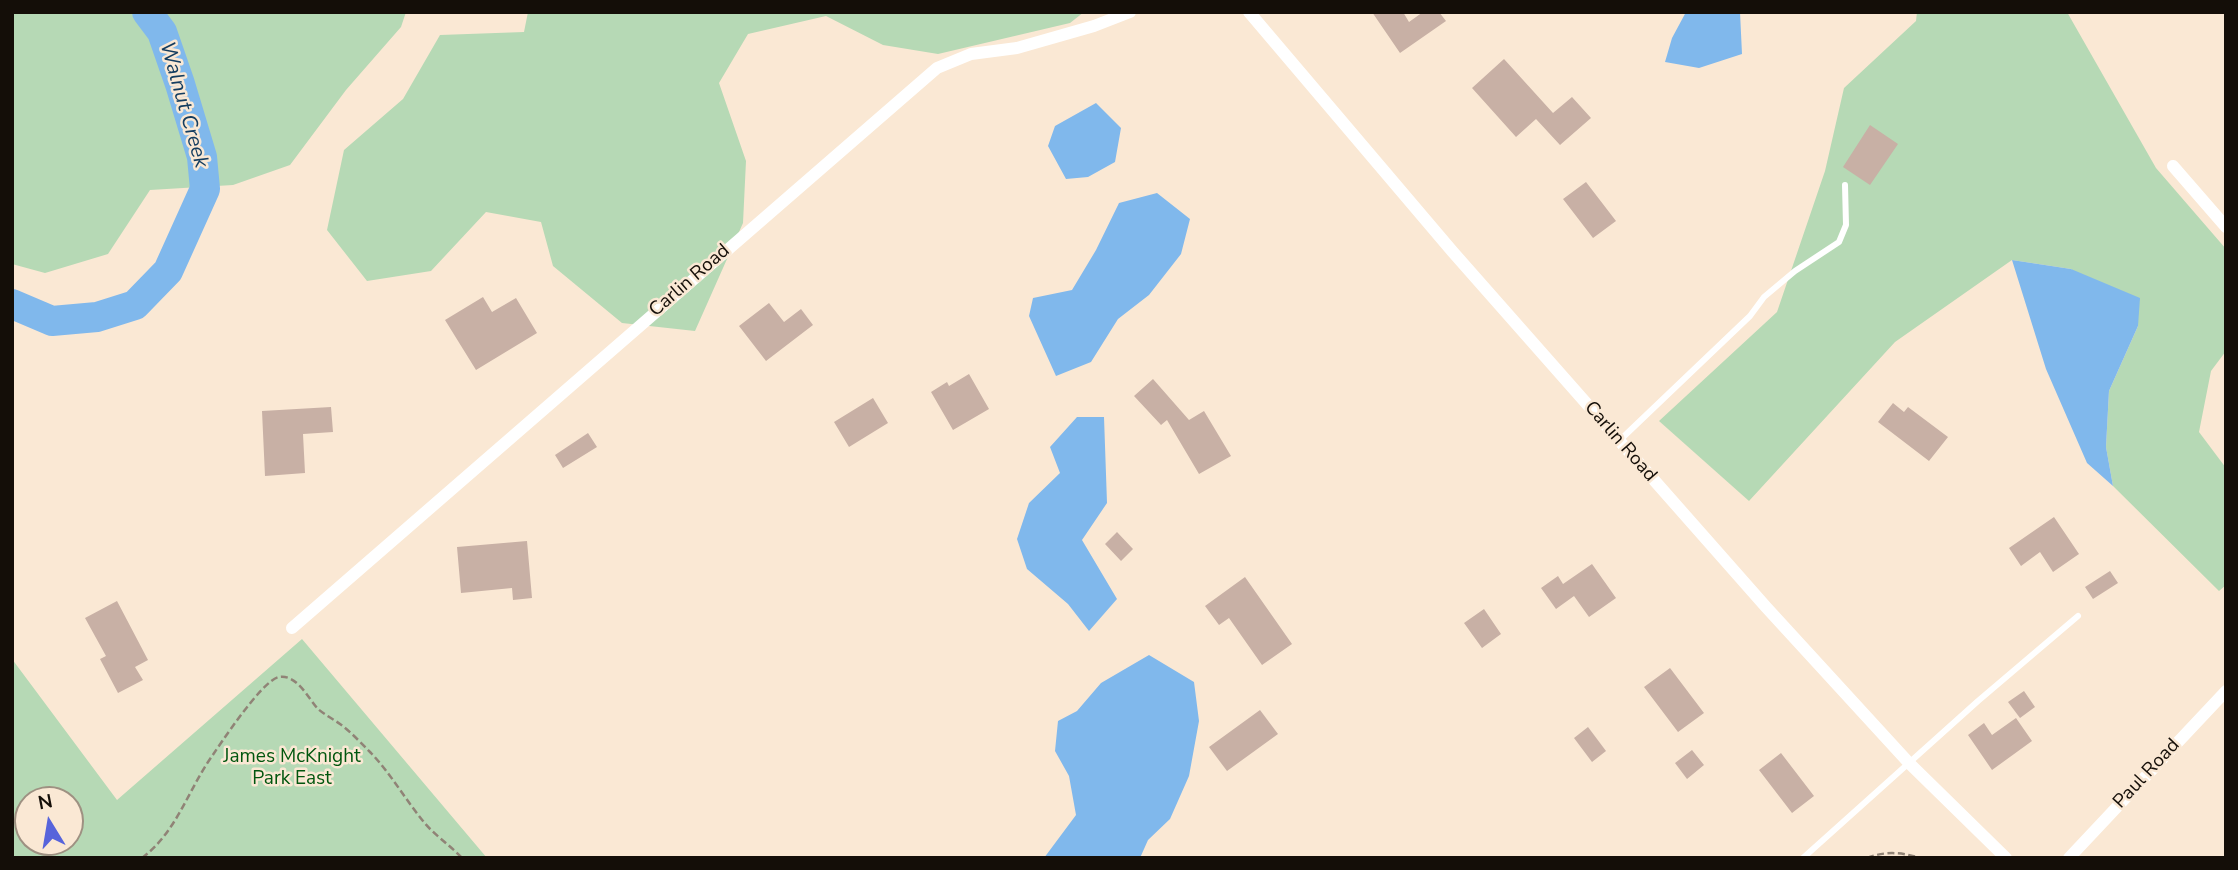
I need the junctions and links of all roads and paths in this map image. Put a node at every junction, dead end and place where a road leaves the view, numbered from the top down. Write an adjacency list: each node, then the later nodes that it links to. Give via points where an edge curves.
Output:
1 (1130, 12): 8 (street, Carlin Road, via 1017,47 971,54 937,68)
2 (1249, 12): 6 (street, Carlin Road)
3 (2173, 166): 5 (street)
4 (1845, 185): 6 (lane, via 1846,225 1839,242 1764,297 1750,316)
5 (2226, 227)
6 (1619, 442): 10 (street, Carlin Road)
7 (2078, 616): 10 (lane)
8 (292, 628)
9 (2226, 691): 17 (street, Paul Road)
10 (1909, 763): 13 (lane); 16 (street, Carlin Road)
11 (142, 858): 12 (path, via 166,836 234,724 279,677 300,685 321,712 372,754 424,822)
12 (461, 858)
13 (1803, 858)
14 (1867, 858): 15 (path, via 1897,852)
15 (1920, 858)
16 (2006, 858)
17 (2069, 858)

